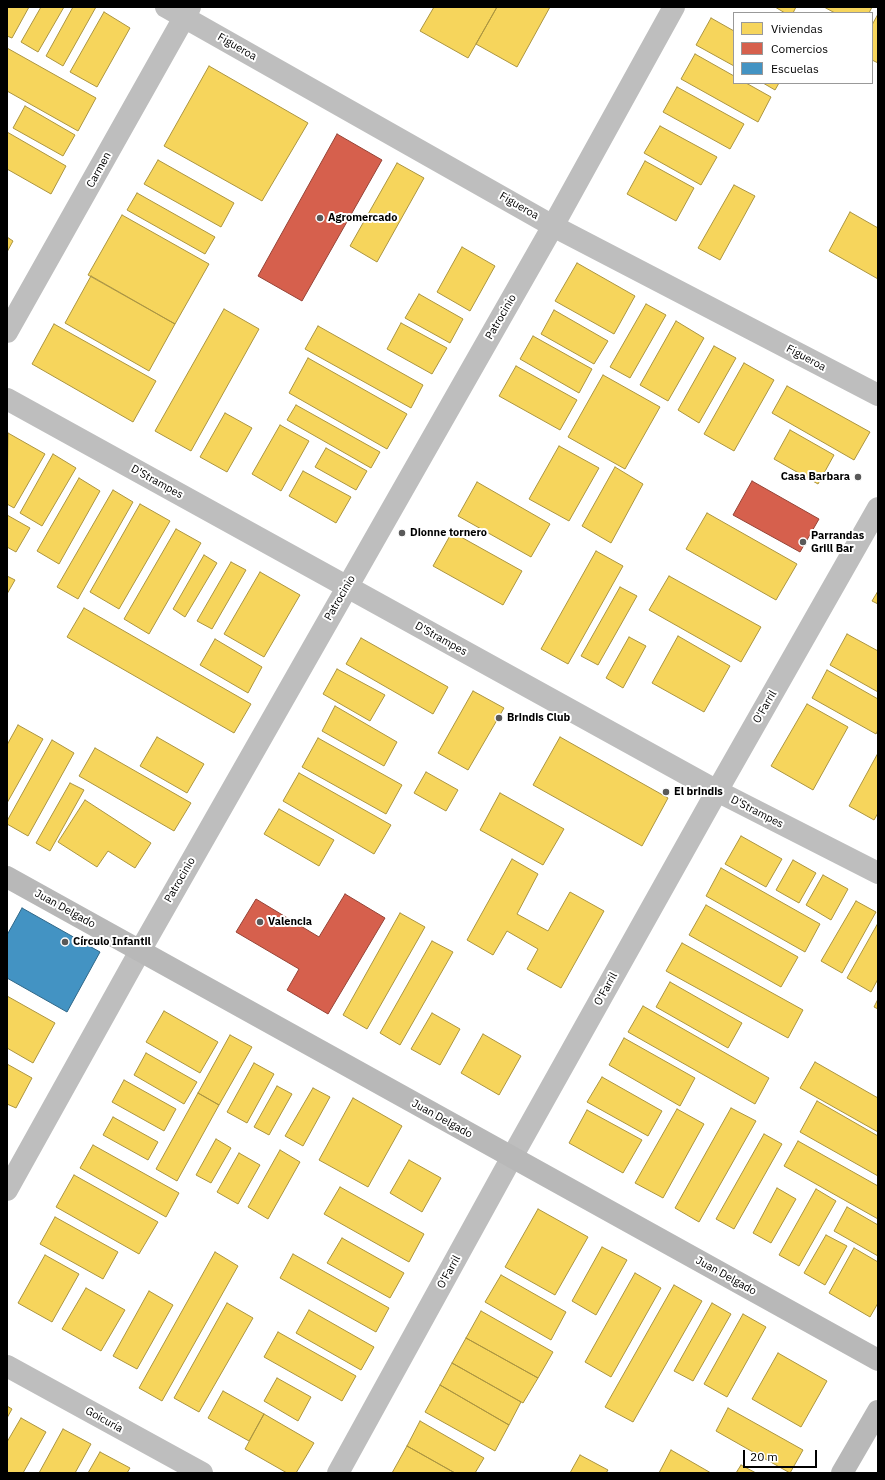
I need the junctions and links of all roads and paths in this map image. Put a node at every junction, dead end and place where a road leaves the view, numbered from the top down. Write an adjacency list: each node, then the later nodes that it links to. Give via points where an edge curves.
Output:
1 (166, 7): 3 (street, Figueroa)
2 (674, 7): 4 (street, Patrocinio)
3 (187, 12): 4 (street, Figueroa); 5 (street, Carmen)
4 (553, 226): 6 (street, Figueroa); 9 (street, Patrocinio)
5 (7, 332)
6 (878, 395)
7 (7, 399): 9 (street, D'Strampes)
8 (878, 508): 10 (street, O'Farril)
9 (346, 587): 10 (street, D'Strampes); 13 (street, Patrocinio)
10 (717, 791): 11 (street, D'Strampes); 14 (street, O'Farril)
11 (878, 874)
12 (7, 877): 13 (street, Juan Delgado)
13 (140, 951): 14 (street, Juan Delgado); 15 (street, Patrocinio)
14 (512, 1158): 16 (street, Juan Delgado); 20 (street, O'Farril)
15 (7, 1190)
16 (878, 1360)
17 (7, 1366): 19 (street, Goicuría)
18 (878, 1411): 21 (street)
19 (202, 1473)
20 (338, 1473)
21 (842, 1473)

